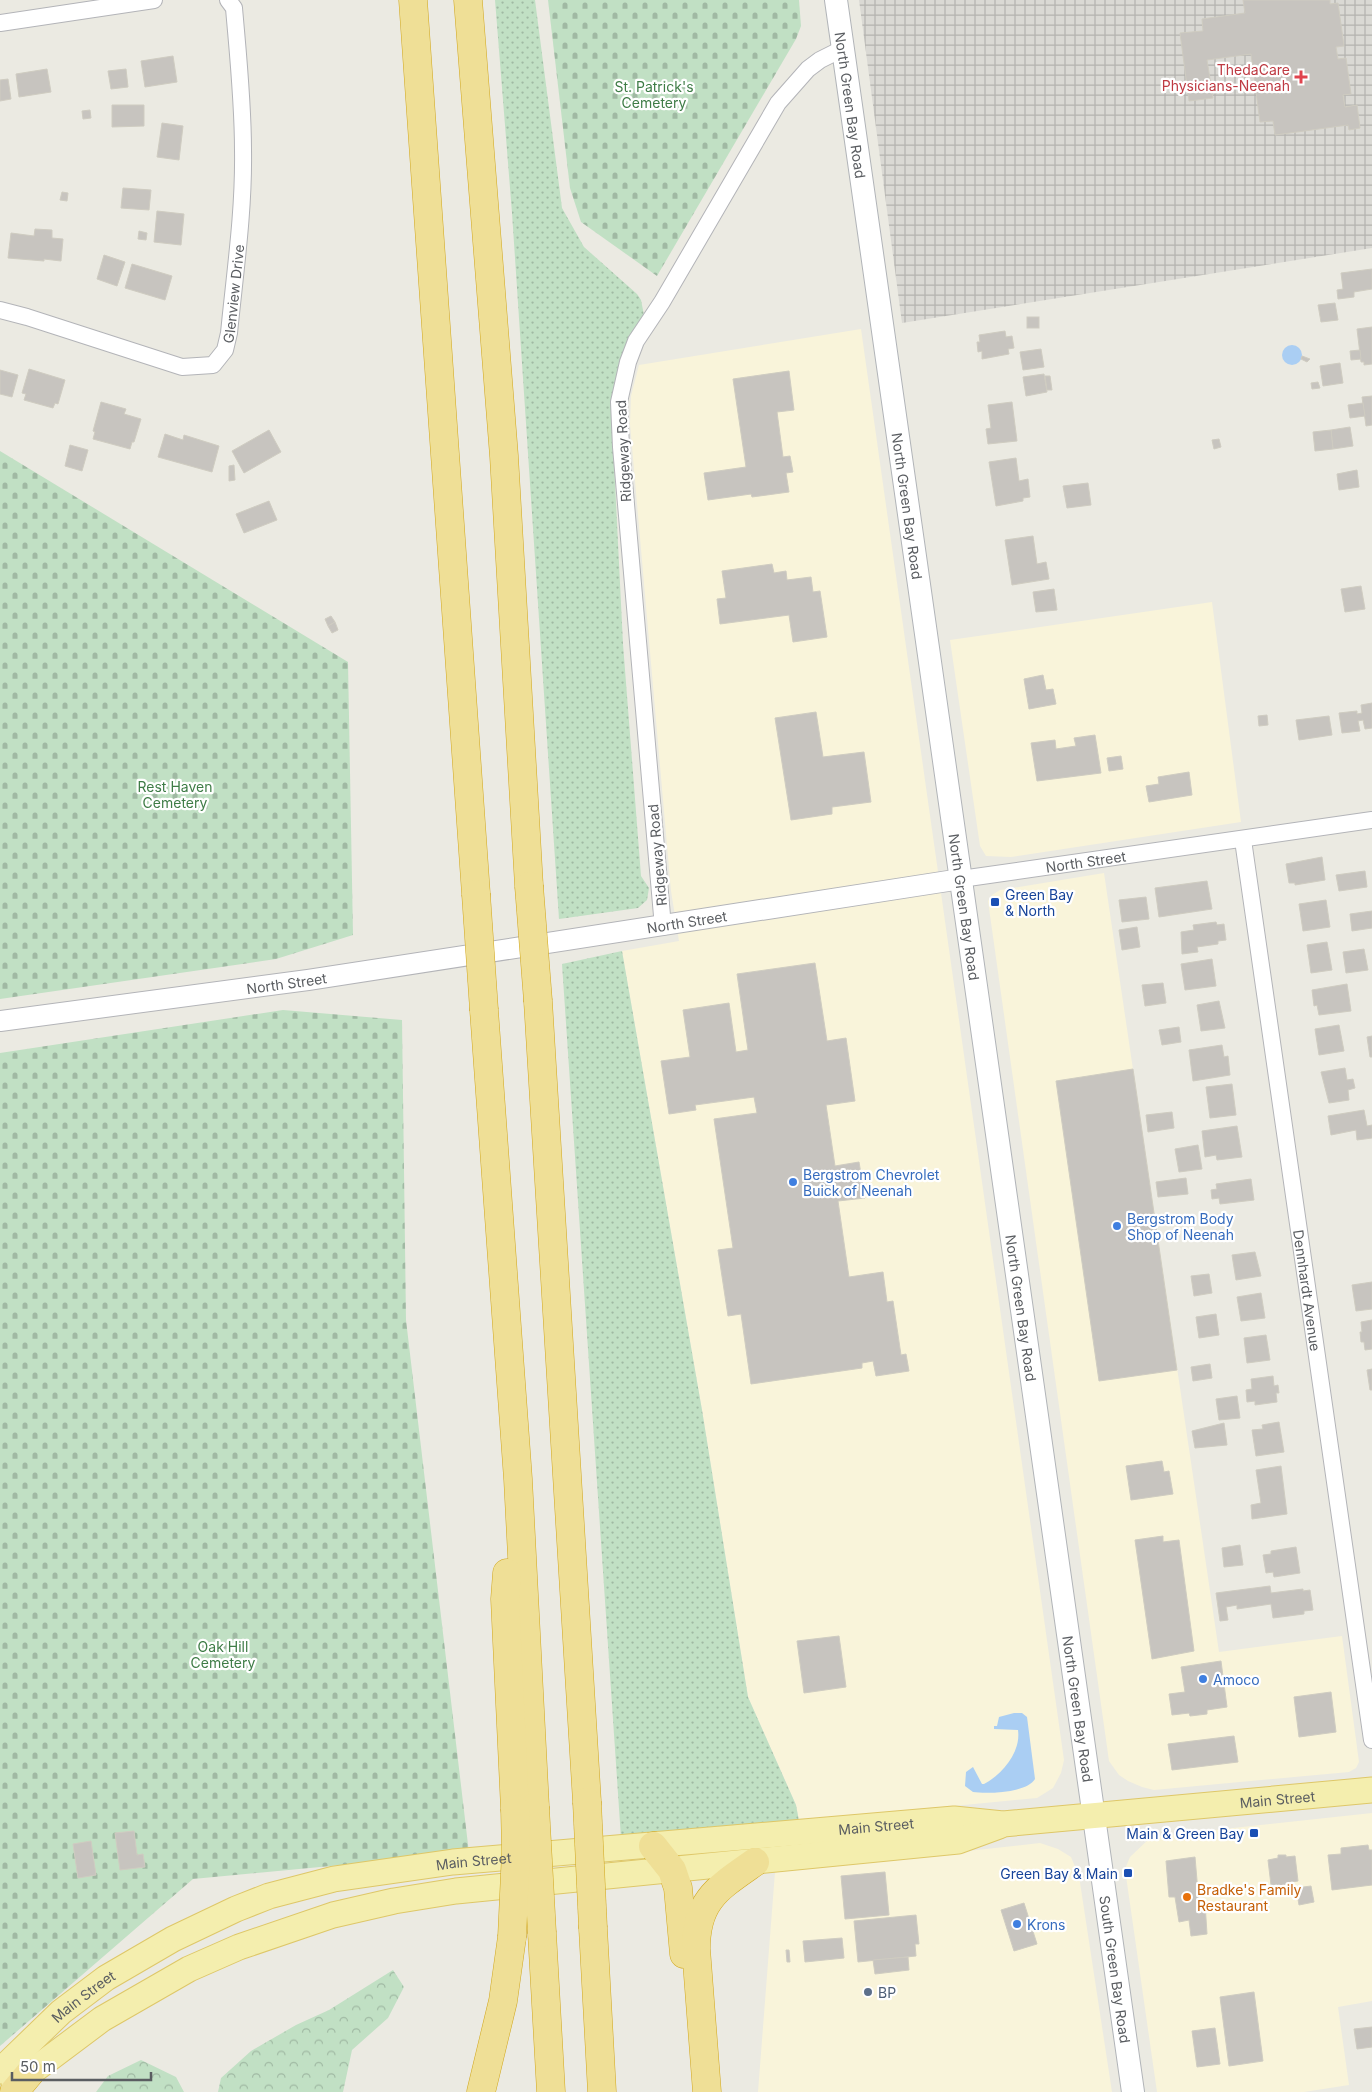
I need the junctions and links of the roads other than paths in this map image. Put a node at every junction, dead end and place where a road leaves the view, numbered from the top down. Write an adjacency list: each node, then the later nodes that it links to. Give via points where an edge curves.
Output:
1 (154, 0): 6 (street)
2 (228, 0): 8 (street, Glenview Drive, via 234,8 243,151 240,215 225,350 213,365 182,367)
3 (413, 0): 16 (highway, bridge, via 518,1479)
4 (468, 0): 27 (highway, bridge, via 504,456)
5 (836, 0): 7 (main road, North Green Bay Road)
6 (0, 23)
7 (844, 48): 11 (main road, North Green Bay Road); 12 (street, Ridgeway Road, via 808,69 778,102 636,341 623,382 619,402 621,447)
8 (0, 310)
9 (1372, 820): 10 (street, North Street)
10 (1244, 840): 11 (street, North Street); 14 (street, Dennhardt Avenue)
11 (961, 879): 12 (street, North Street); 17 (main road, North Green Bay Road)
12 (663, 927): 13 (street, North Street, via 308,980)
13 (0, 1021)
14 (1372, 1740)
15 (1372, 1790): 17 (main road, Main Street)
16 (525, 1808): 25 (highway, bridge, via 516,1852 512,1937 503,2001); 26 (highway, bridge, via 542,1933)
17 (1095, 1815): 18 (main road, Main Street); 30 (main road, South Green Bay Road)
18 (1003, 1824): 19 (main road, Main Street, via 954,1818); 20 (main road, Main Street, via 958,1841)
19 (653, 1846): 21 (highway); 22 (main road, Main Street, via 413,1866 334,1879 269,1896 174,1939 106,1978 61,2012)
20 (755, 1862): 21 (main road, Main Street); 29 (highway, via 713,1893 696,1930)
21 (672, 1870): 23 (main road, Main Street, via 456,1891 333,1914 239,1947 189,1969 102,2019); 28 (highway, via 678,1888)
22 (0, 2071)
23 (22, 2083): 24 (main road, Main Street)
24 (4, 2092)
25 (481, 2092)
26 (551, 2092)
27 (602, 2092)
28 (696, 2092)
29 (707, 2092)
30 (1133, 2092)

